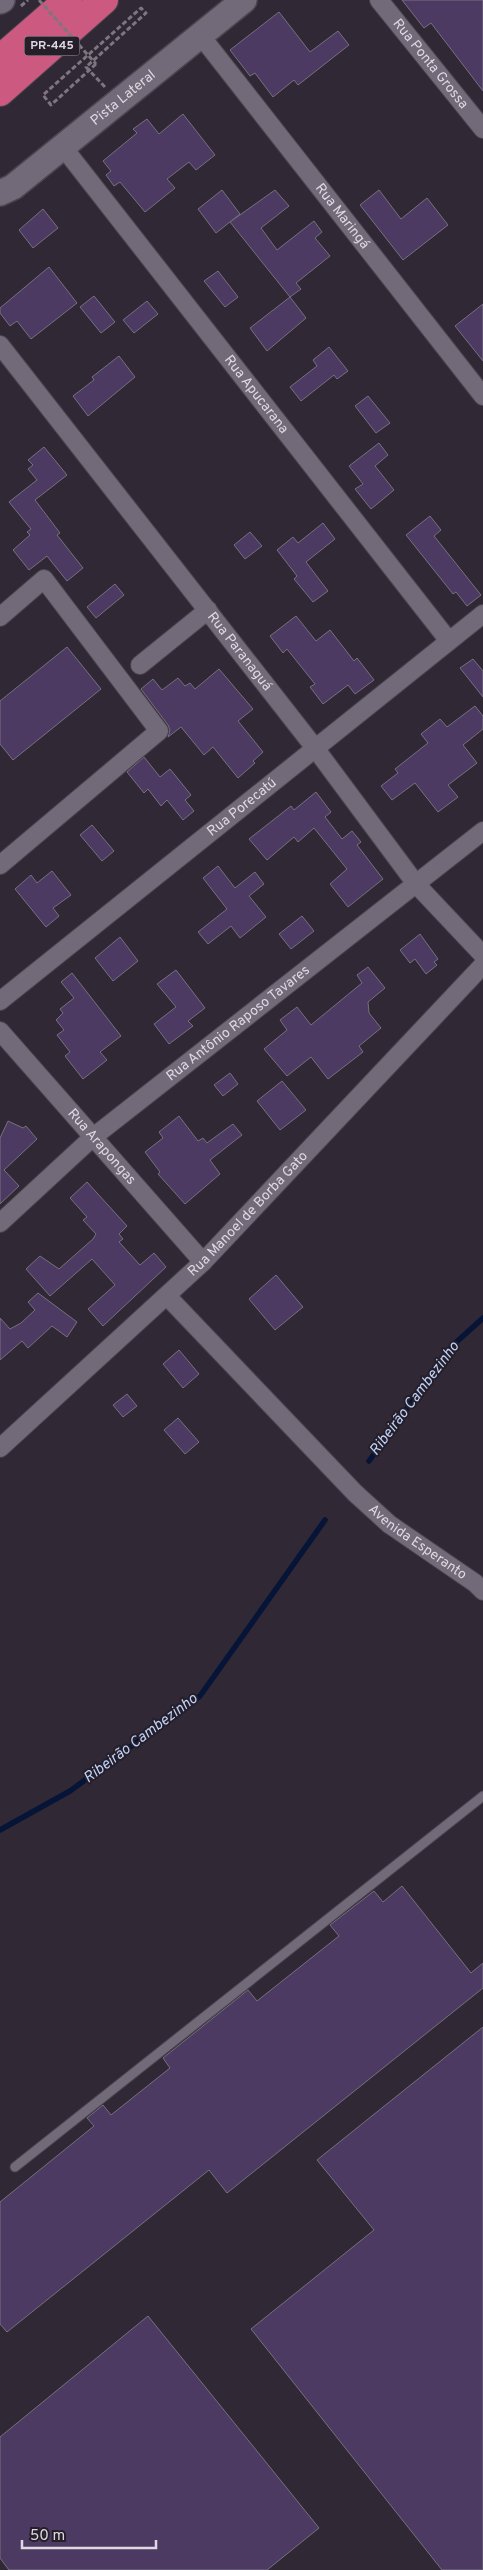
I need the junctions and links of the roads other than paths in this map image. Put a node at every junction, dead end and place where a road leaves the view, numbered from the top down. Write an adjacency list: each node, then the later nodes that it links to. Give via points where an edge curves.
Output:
1 (68, 0): 6 (highway, PR-445)
2 (104, 0): 7 (highway, PR-445)
3 (244, 0): 5 (street, Pista Lateral)
4 (379, 0): 8 (street, Rua Ponta Grossa)
5 (202, 36): 9 (street, Pista Lateral); 12 (street, Rua Maringá)
6 (0, 59)
7 (0, 92)
8 (483, 129)
9 (63, 147): 10 (street, Pista Lateral, via 14,187); 16 (street, Rua Apucarana)
10 (0, 194)
11 (0, 344): 13 (street, Rua Paranaguá)
12 (483, 396)
13 (208, 610): 17 (street); 18 (street, Rua Paranaguá)
14 (483, 614): 16 (street, Rua Porecatú)
15 (0, 617): 20 (street, via 44,579 159,731)
16 (449, 641): 18 (street, Rua Porecatú)
17 (140, 665)
18 (315, 748): 21 (street, Rua Paranaguá); 24 (street, Rua Porecatú)
19 (483, 831): 21 (street, Rua Antônio Raposo Tavares)
20 (0, 865)
21 (416, 884): 22 (street, Rua Paranaguá); 26 (street, Rua Antônio Raposo Tavares)
22 (483, 954)
23 (483, 965): 28 (street, Rua Manoel de Borba Gato)
24 (0, 1001)
25 (0, 1031): 26 (street, Rua Arapongas)
26 (92, 1138): 27 (street, Rua Antônio Raposo Tavares); 28 (street, Rua Arapongas)
27 (0, 1224)
28 (203, 1262): 29 (street, Rua Manoel de Borba Gato)
29 (167, 1296): 30 (street, Rua Manoel de Borba Gato); 31 (street, Avenida Esperanto, via 388,1524)
30 (0, 1448)
31 (483, 1591)
32 (483, 1796): 33 (lane)
33 (15, 2167)

